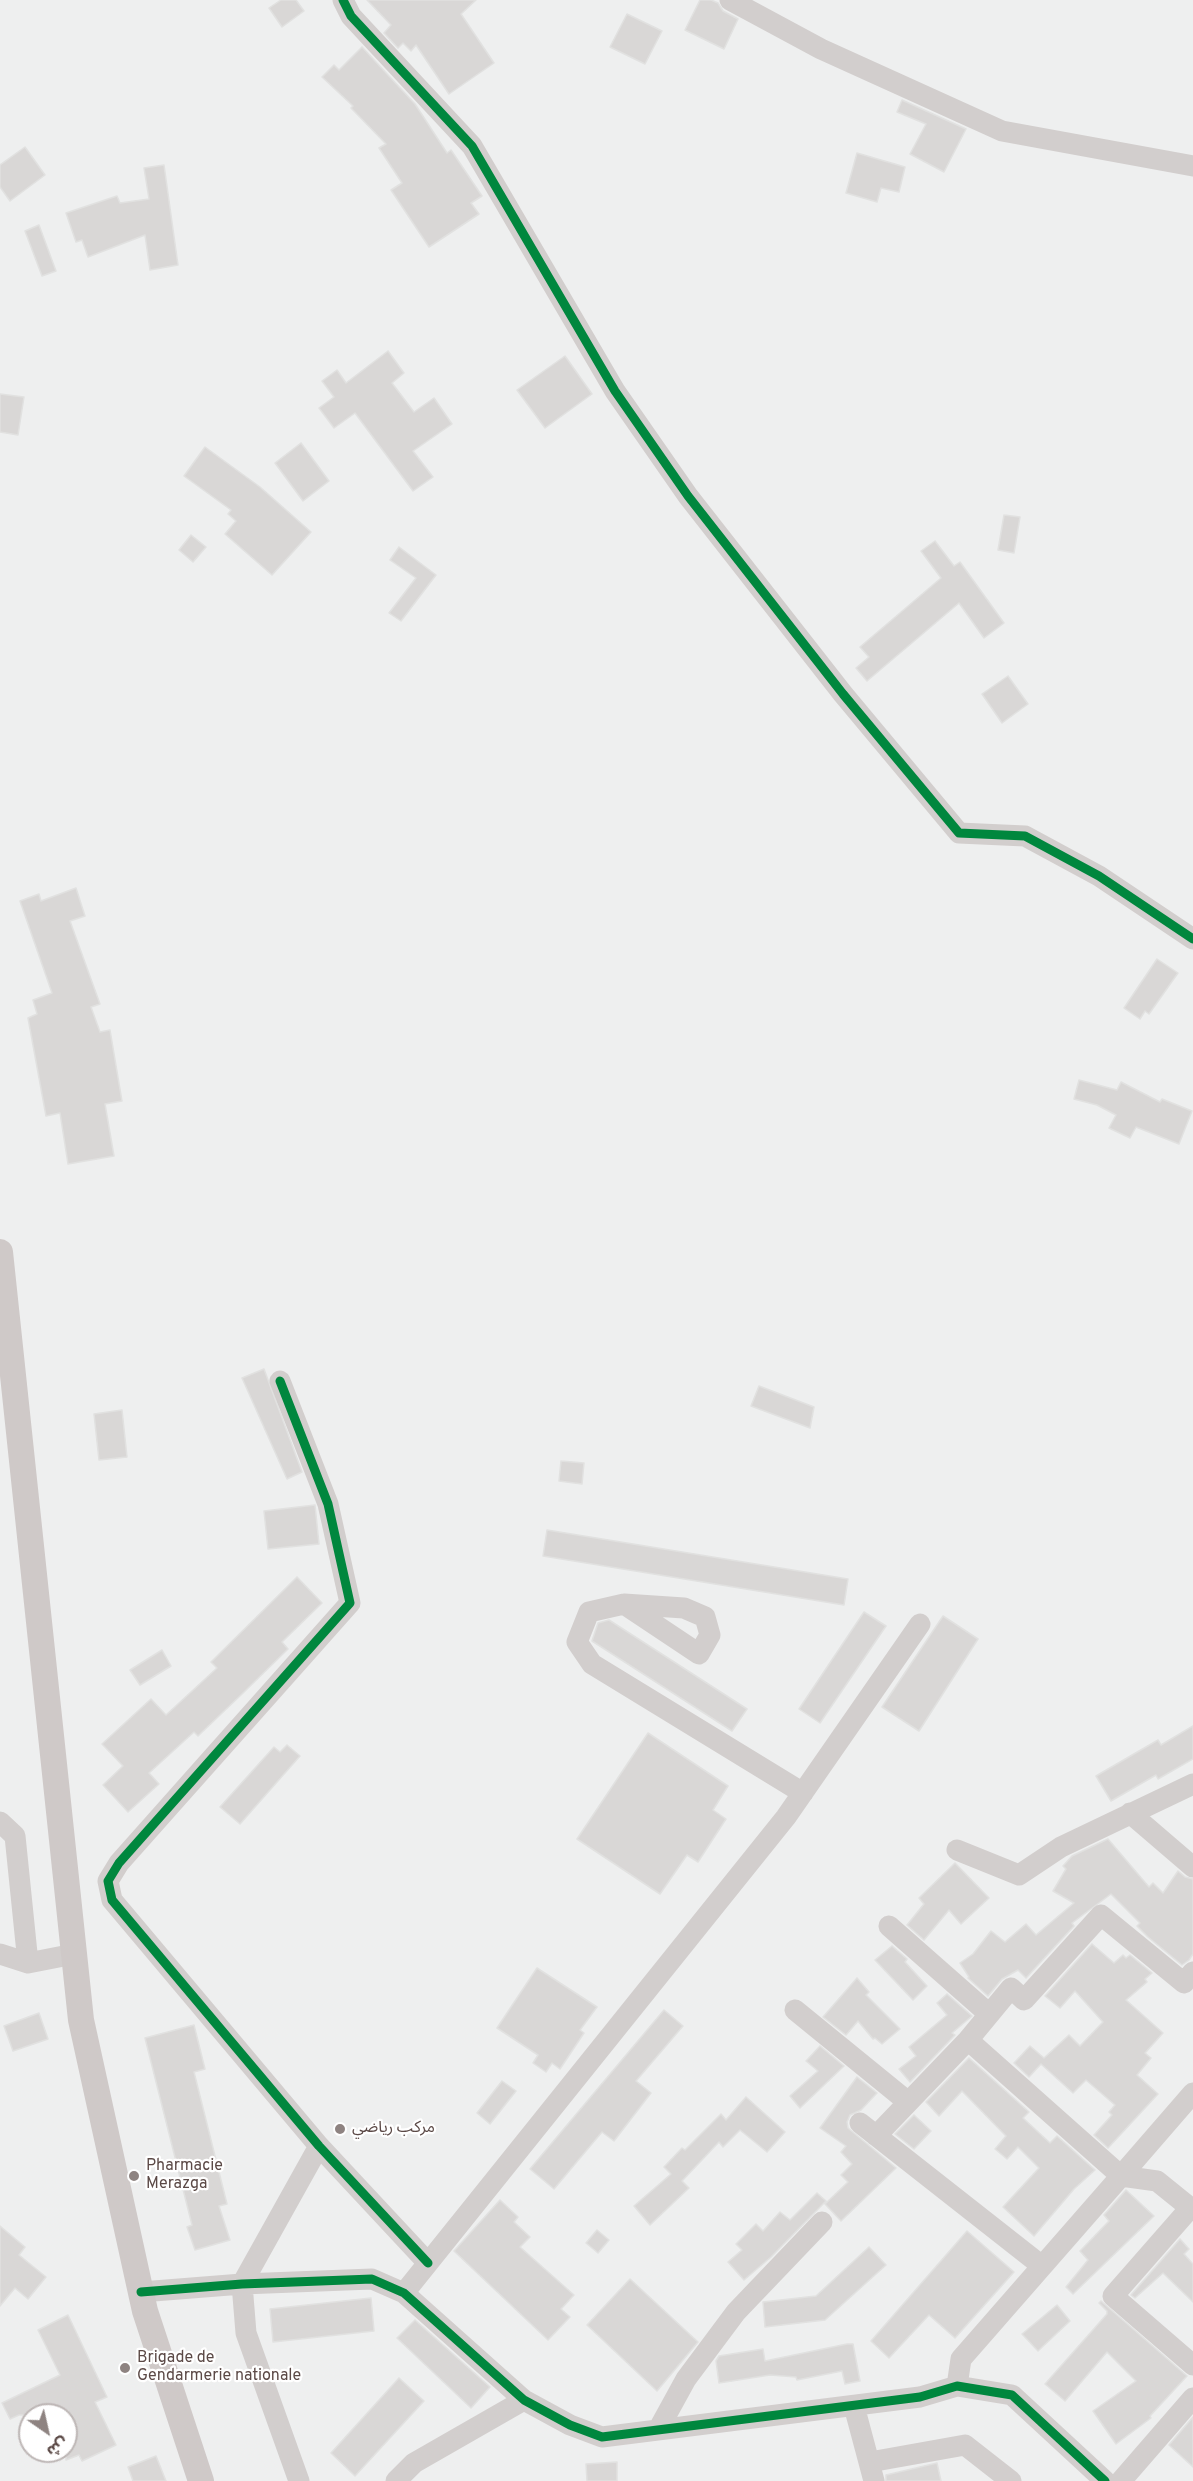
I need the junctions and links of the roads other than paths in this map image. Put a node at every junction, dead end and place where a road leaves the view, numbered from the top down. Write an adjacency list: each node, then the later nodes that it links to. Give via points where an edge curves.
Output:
1 (343, 0): 4 (street, via 351,16 472,146 615,391 688,496 843,694 959,833 1024,836 1099,876)
2 (730, 0): 3 (street, via 821,49 1002,131)
3 (1193, 166)
4 (1193, 939)
5 (0, 1252): 17 (main road)
6 (280, 1381): 25 (street, via 328,1504 350,1603 119,1863 108,1881 112,1900)
7 (624, 1604): 10 (street, via 590,1612 577,1642 592,1664)
8 (920, 1624): 10 (street)
9 (1193, 1784): 11 (street)
10 (803, 1793): 29 (street)
11 (1130, 1813): 13 (street, via 1061,1847 1019,1875); 14 (street)
12 (0, 1822): 18 (street, via 15,1836)
13 (957, 1850)
14 (1193, 1867)
15 (889, 1926): 21 (street)
16 (0, 1954): 18 (street)
17 (74, 1954): 18 (street); 32 (main road, via 81,2020)
18 (28, 1963)
19 (1193, 1972): 21 (street, via 1184,1983 1101,1915 1024,2001 1011,1988)
20 (795, 2010): 24 (street)
21 (989, 2014): 22 (street)
22 (968, 2040): 24 (street); 26 (street)
23 (1193, 2093): 26 (street)
24 (908, 2103): 30 (street, via 868,2130)
25 (319, 2146): 29 (street); 31 (street)
26 (1121, 2176): 27 (street, via 1157,2181); 30 (street)
27 (1192, 2208): 34 (street, via 1113,2296)
28 (822, 2222): 39 (street, via 736,2312 686,2379)
29 (428, 2264): 33 (street)
30 (1042, 2266): 35 (street, via 961,2359)
31 (242, 2284): 32 (street); 33 (street, via 372,2280); 42 (street, via 246,2333)
32 (141, 2292): 41 (main road)
33 (404, 2293): 37 (street)
34 (1193, 2365)
35 (957, 2386): 38 (street, via 920,2397); 45 (street, via 1012,2395)
36 (1193, 2398): 46 (street)
37 (524, 2400): 39 (street, via 602,2438); 43 (street, via 414,2463)
38 (854, 2406): 39 (street); 40 (street)
39 (658, 2430)
40 (872, 2472): 44 (street, via 965,2445)
41 (201, 2481)
42 (299, 2481)
43 (396, 2481)
44 (1011, 2481)
45 (1105, 2481)
46 (1121, 2481)

